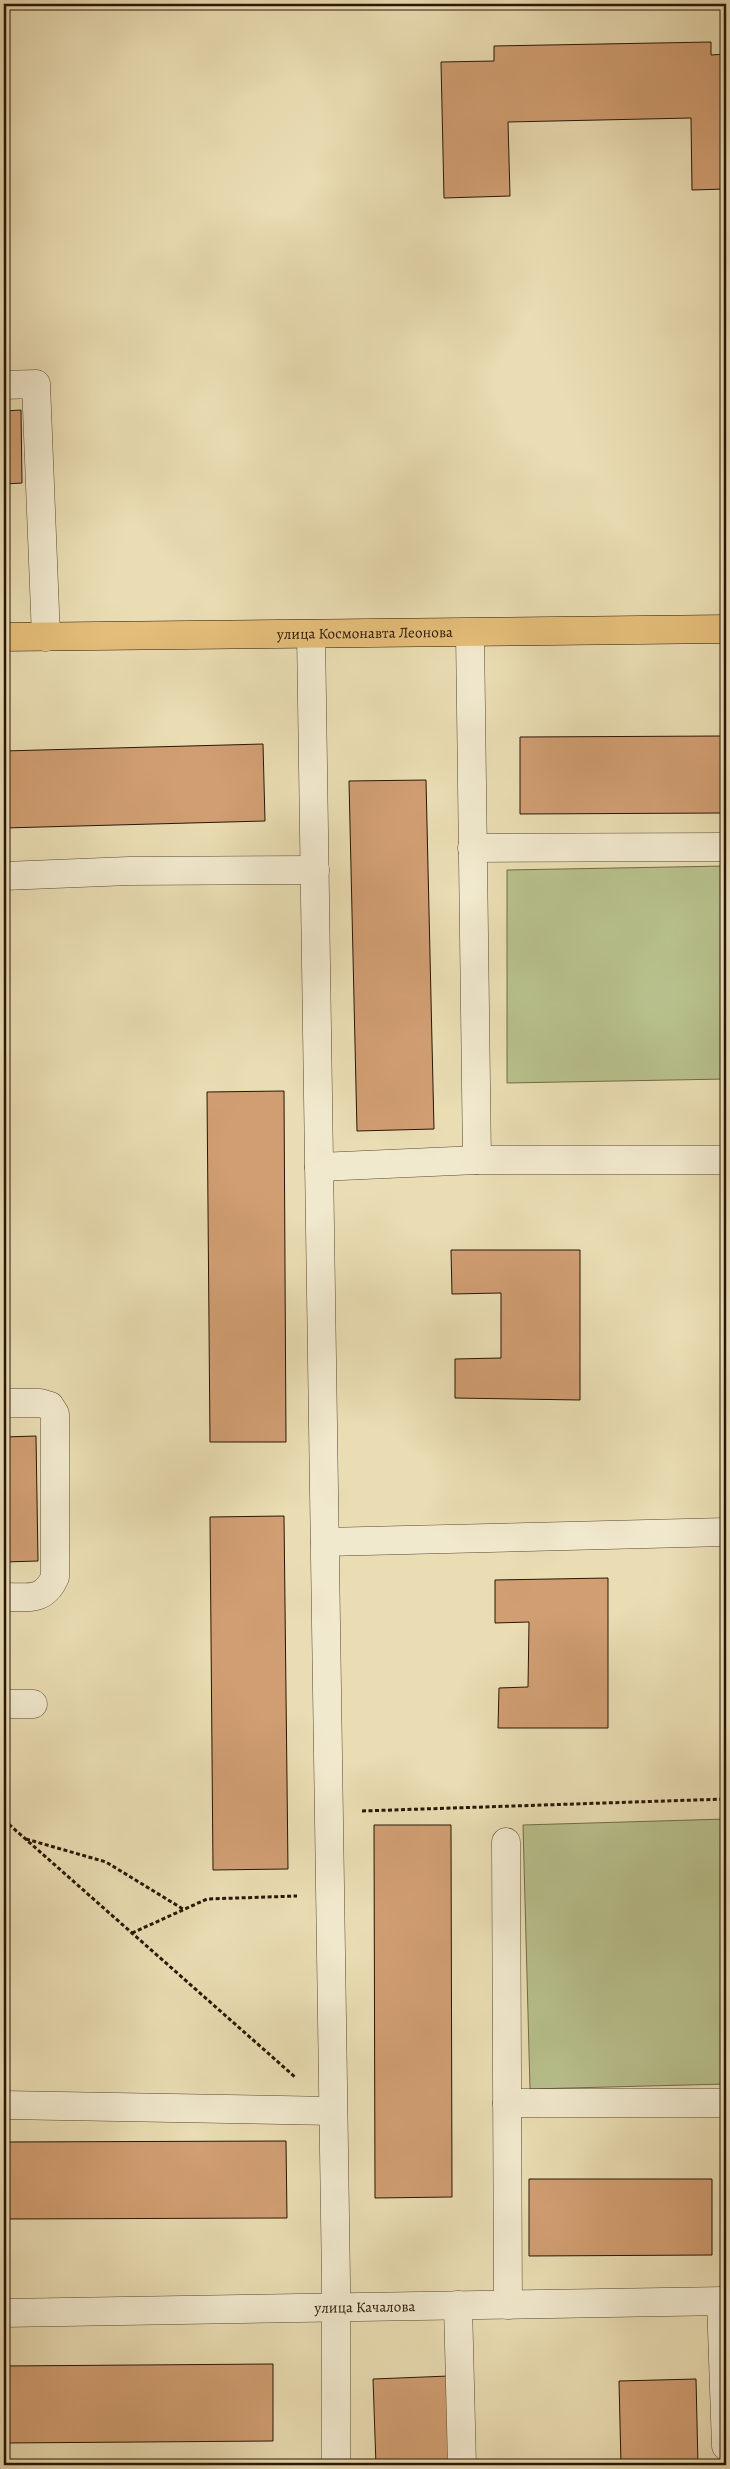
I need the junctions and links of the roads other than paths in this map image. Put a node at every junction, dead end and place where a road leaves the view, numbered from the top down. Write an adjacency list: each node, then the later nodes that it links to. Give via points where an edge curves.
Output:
1 (4, 385): 6 (street, via 36,384)
2 (726, 629): 3 (main road, улица Космонавта Леонова)
3 (470, 633): 4 (main road, улица Космонавта Леонова); 8 (street)
4 (310, 634): 6 (main road, улица Космонавта Леонова); 9 (street)
5 (4, 637): 6 (main road, улица Космонавта Леонова)
6 (46, 637)
7 (726, 847): 8 (street)
8 (472, 848): 11 (street)
9 (315, 870): 10 (street, via 129,871); 13 (street)
10 (4, 876)
11 (477, 1160): 12 (street); 13 (street)
12 (726, 1160)
13 (319, 1167): 16 (street)
14 (4, 1403): 17 (street, via 40,1403 50,1406 55,1414 55,1577 49,1590 37,1597)
15 (726, 1532): 16 (street)
16 (325, 1542): 24 (street)
17 (4, 1597)
18 (4, 1704): 19 (street)
19 (34, 1704)
20 (506, 1842): 21 (street)
21 (507, 2103): 22 (street); 26 (street)
22 (724, 2103)
23 (4, 2105): 24 (street)
24 (333, 2111): 28 (street)
25 (723, 2301): 26 (street, улица Качалова); 30 (street)
26 (508, 2304): 27 (street, улица Качалова)
27 (458, 2305): 28 (street, улица Качалова); 32 (street)
28 (337, 2307): 29 (street, улица Качалова); 31 (street)
29 (4, 2313)
30 (726, 2446)
31 (336, 2465)
32 (462, 2465)

